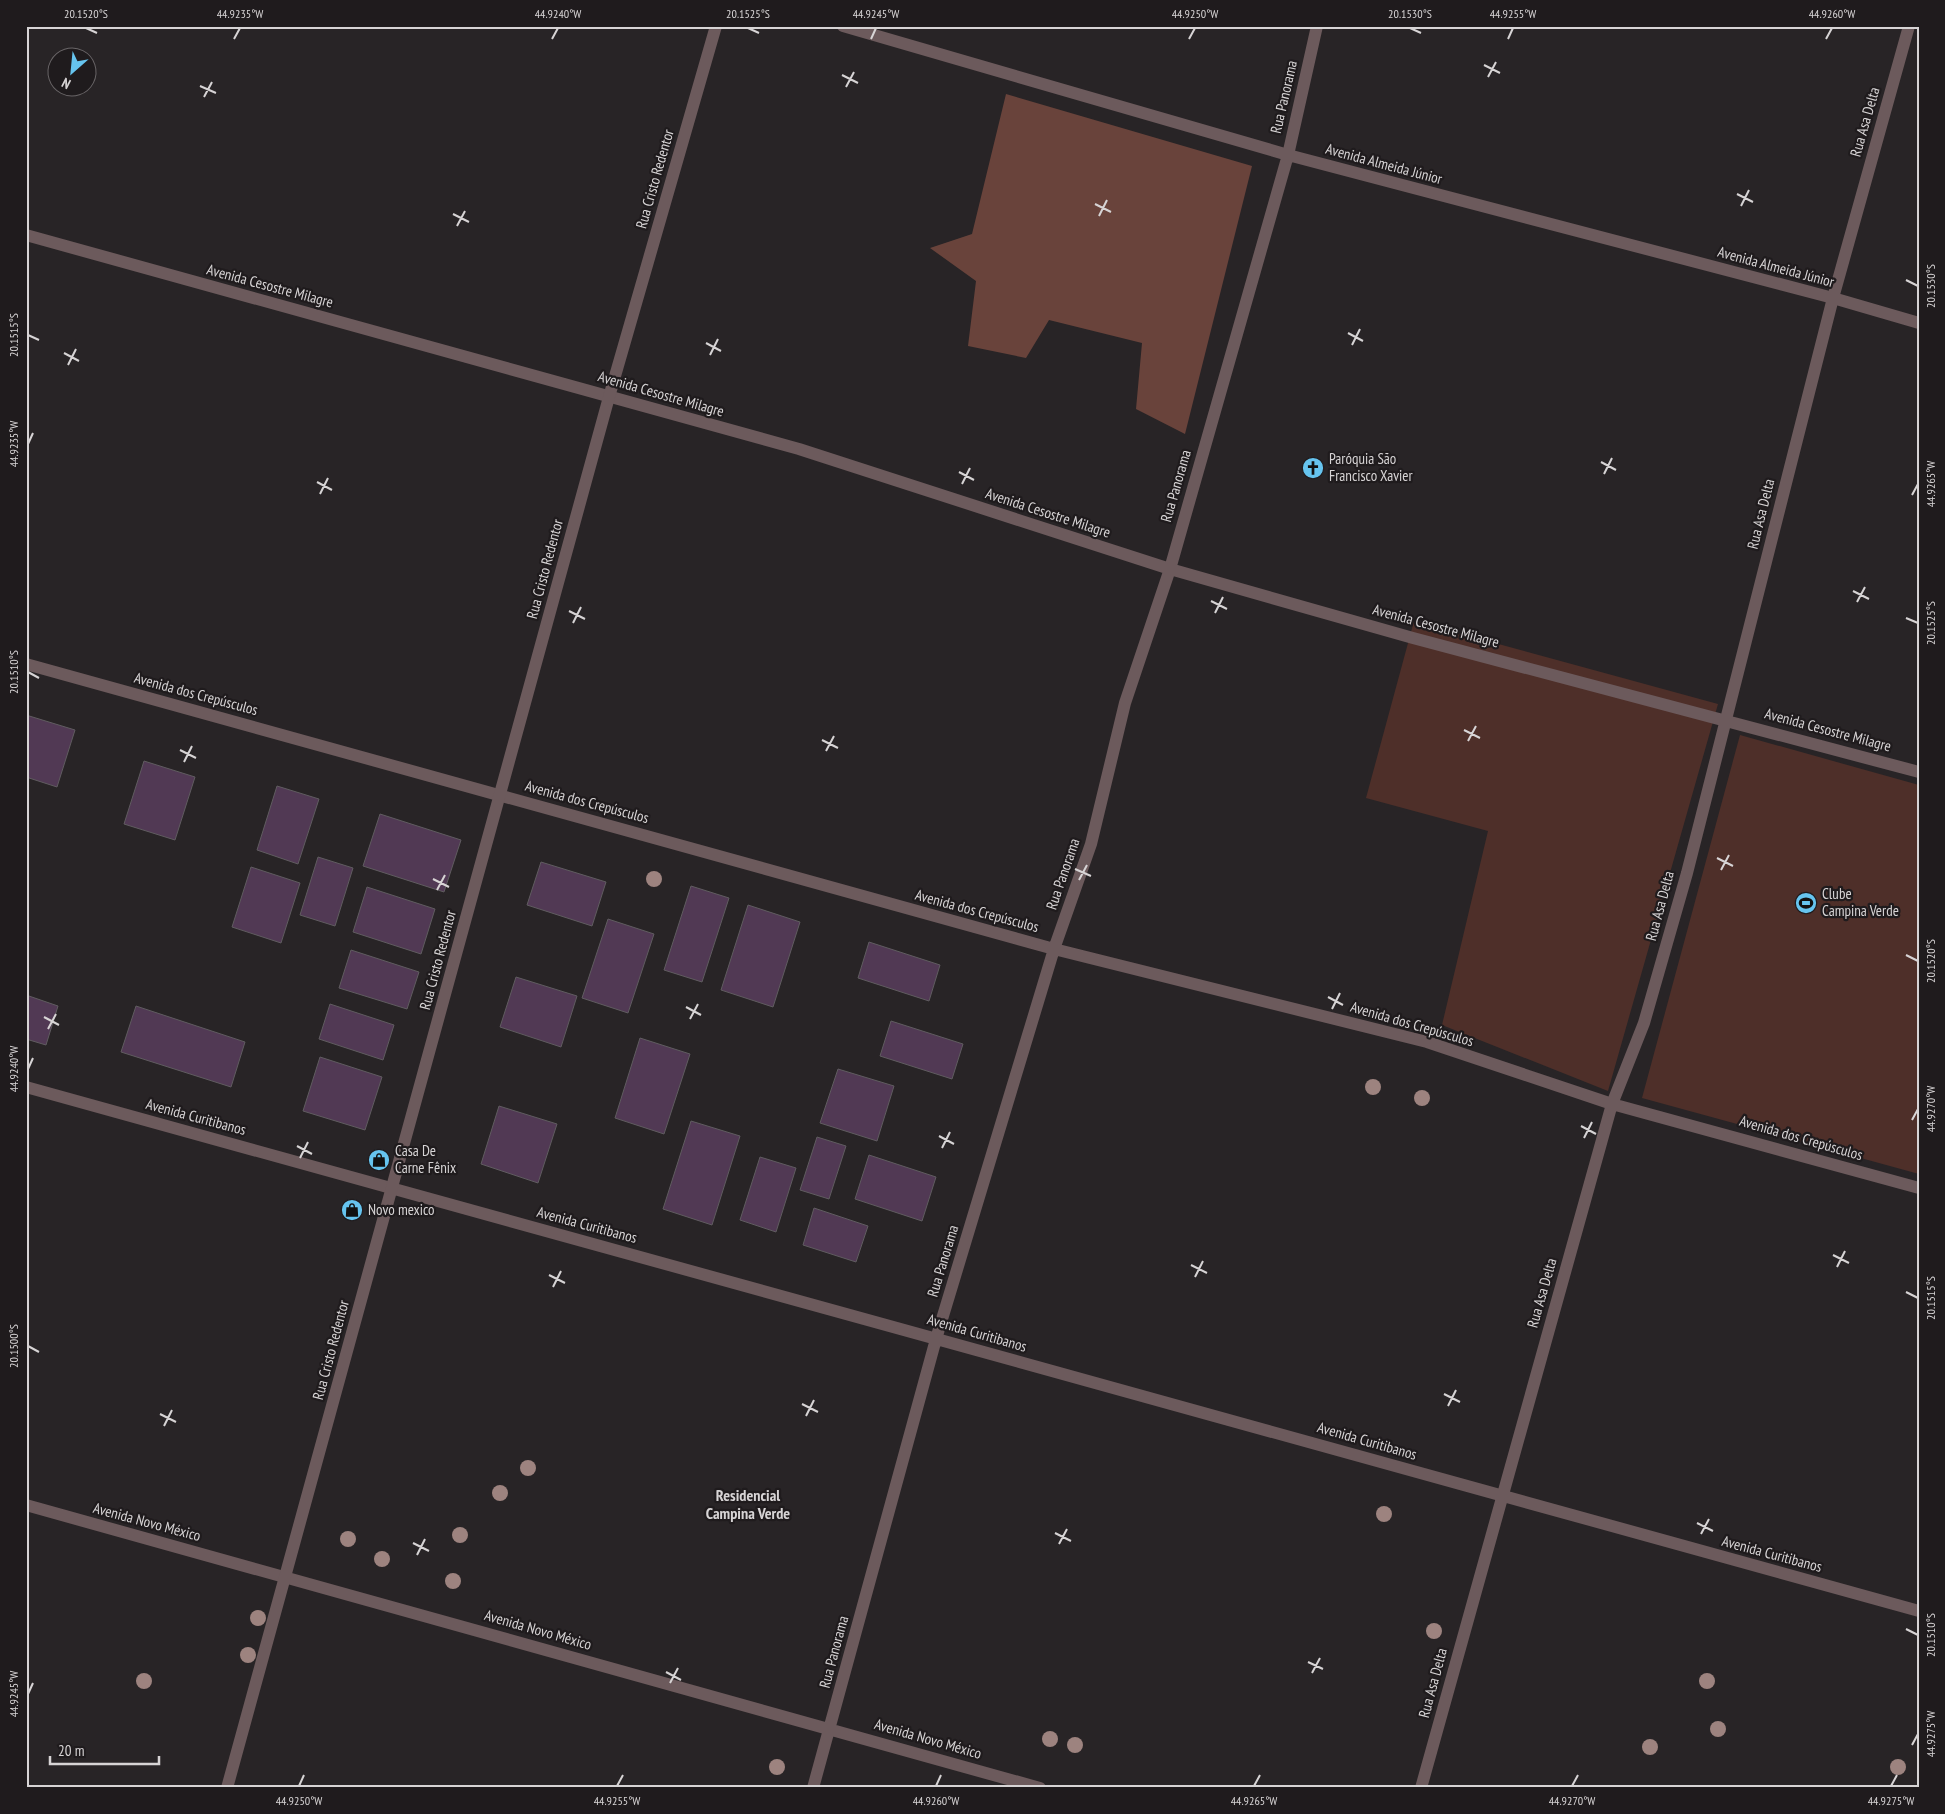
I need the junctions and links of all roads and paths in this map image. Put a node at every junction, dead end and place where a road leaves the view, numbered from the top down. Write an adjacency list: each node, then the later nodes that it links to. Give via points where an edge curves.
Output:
1 (716, 26): 9 (street, Rua Cristo Redentor)
2 (844, 26): 5 (street, Avenida Almeida Júnior)
3 (1317, 26): 5 (street, Rua Panorama)
4 (1909, 26): 7 (street, Rua Asa Delta)
5 (1288, 155): 7 (street, Avenida Almeida Júnior); 10 (street, Rua Panorama)
6 (26, 235): 9 (street, Avenida Cesostre Milagre)
7 (1833, 298): 8 (street, Avenida Almeida Júnior); 12 (street, Rua Asa Delta)
8 (1919, 323)
9 (610, 397): 10 (street, Avenida Cesostre Milagre, via 799,449); 14 (street, Rua Cristo Redentor)
10 (1170, 569): 12 (street, Avenida Cesostre Milagre, via 1413,638); 15 (street, Rua Panorama, via 1125,703 1091,844)
11 (26, 664): 14 (street, Avenida dos Crepúsculos)
12 (1725, 720): 13 (street, Avenida Cesostre Milagre); 17 (street, Rua Asa Delta, via 1644,1023)
13 (1919, 772)
14 (500, 795): 15 (street, Avenida dos Crepúsculos); 18 (street, Rua Cristo Redentor)
15 (1054, 949): 17 (street, Avenida dos Crepúsculos, via 1427,1042); 20 (street, Rua Panorama)
16 (26, 1087): 18 (street, Avenida Curitibanos)
17 (1612, 1104): 19 (street, Avenida dos Crepúsculos); 21 (street, Rua Asa Delta)
18 (392, 1188): 20 (street, Avenida Curitibanos); 23 (street, Rua Cristo Redentor)
19 (1919, 1188)
20 (936, 1339): 21 (street, Avenida Curitibanos); 25 (street, Rua Panorama)
21 (1501, 1496): 24 (street, Avenida Curitibanos); 29 (street, Rua Asa Delta)
22 (26, 1505): 23 (street, Avenida Novo México)
23 (285, 1577): 25 (street, Avenida Novo México); 26 (street, Rua Cristo Redentor)
24 (1919, 1611)
25 (830, 1728): 27 (street, Rua Panorama); 28 (street, Avenida Novo México)
26 (227, 1788)
27 (813, 1788)
28 (1040, 1788)
29 (1420, 1788)

